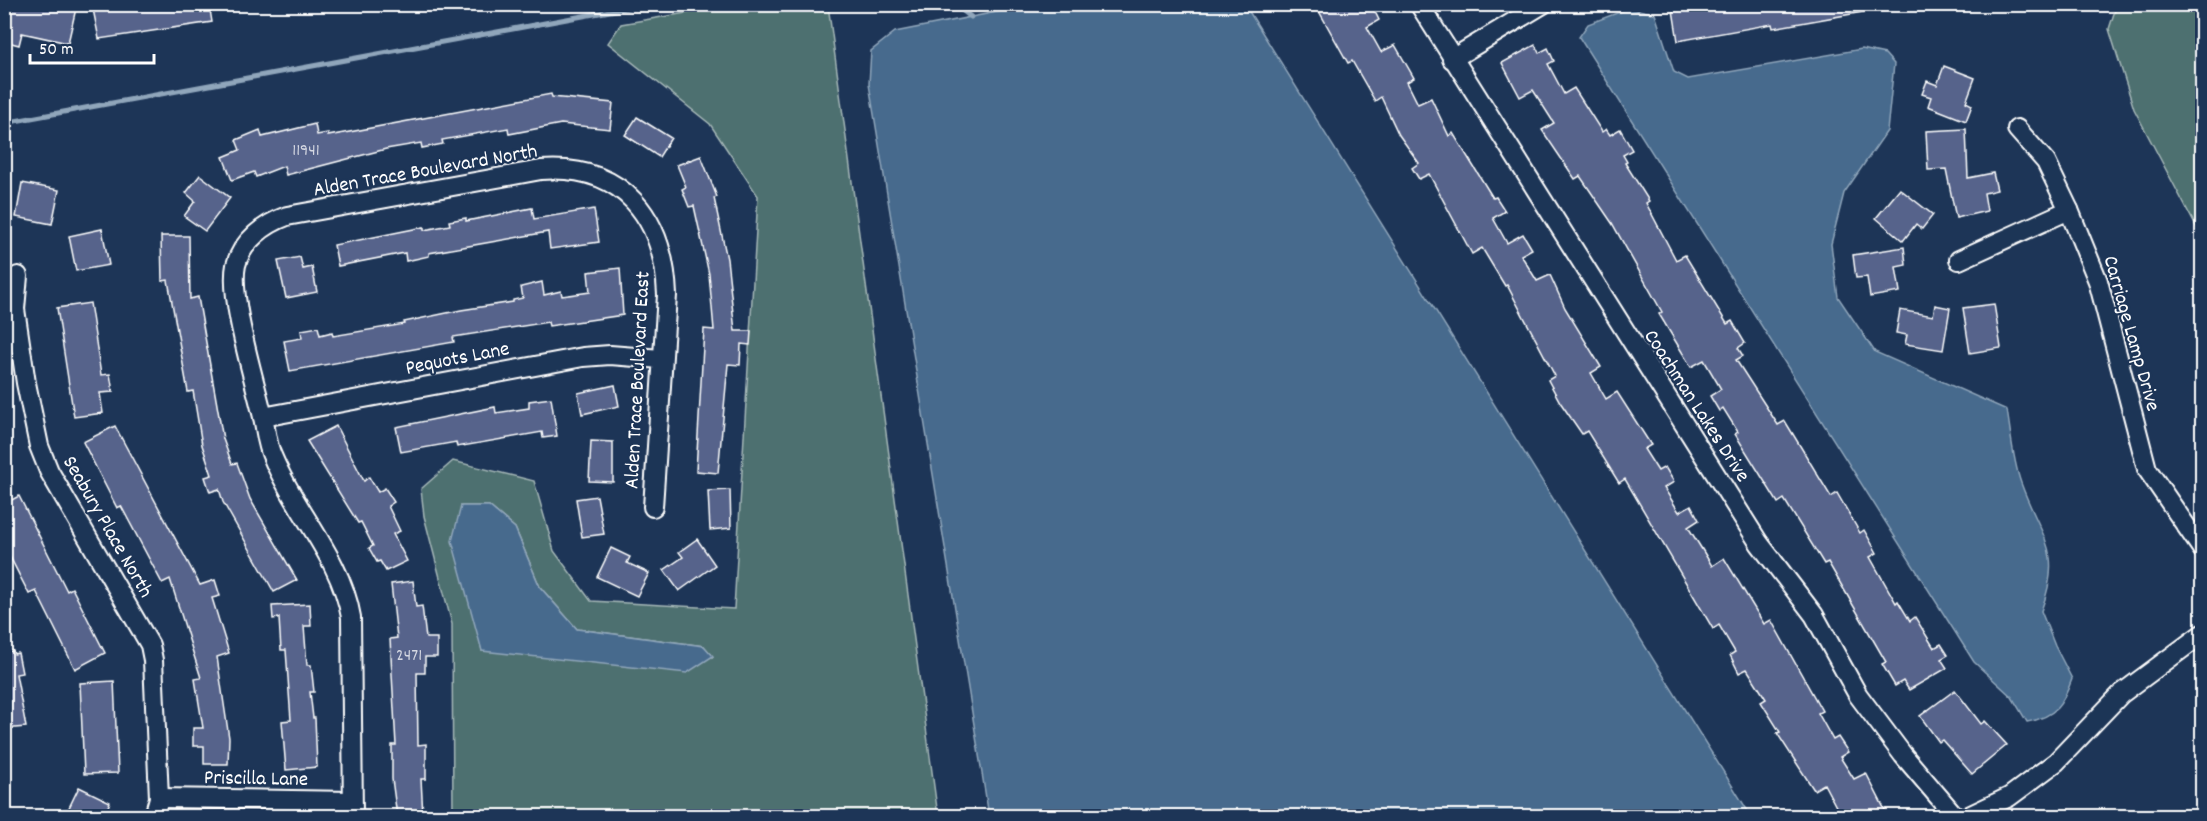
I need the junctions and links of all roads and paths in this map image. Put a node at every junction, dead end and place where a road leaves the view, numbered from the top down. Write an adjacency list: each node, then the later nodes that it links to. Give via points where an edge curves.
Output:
1 (1419, 4): 3 (street, Coachman Lakes Drive)
2 (1543, 4): 3 (street)
3 (1452, 59): 17 (street, Coachman Lakes Drive, via 1575,247 1759,543 1814,615 1858,695)
4 (2018, 129): 6 (street, Carriage Lamp Drive, via 2046,162)
5 (627, 195): 9 (street, Alden Trace Boulevard East, via 653,226 666,267); 10 (street, Alden Trace Boulevard North, via 582,172 541,170 286,216 258,231 240,256 235,281)
6 (2069, 210): 7 (street); 12 (street, Carriage Lamp Drive, via 2098,281 2147,469)
7 (1959, 260)
8 (18, 276): 14 (street, Seabury Place North, via 15,309 39,446 49,471 150,645)
9 (661, 359): 10 (street, Pequots Lane, via 583,357); 11 (street, Alden Trace Boulevard East)
10 (263, 417): 15 (street, via 272,456 341,578 348,598)
11 (652, 507)
12 (2202, 549)
13 (2202, 634): 18 (street, via 2121,694 2056,762 2009,797)
14 (159, 798): 15 (street, Priscilla Lane); 16 (street, Seabury Place North)
15 (352, 809)
16 (154, 816)
17 (1956, 816)
18 (1969, 816)

